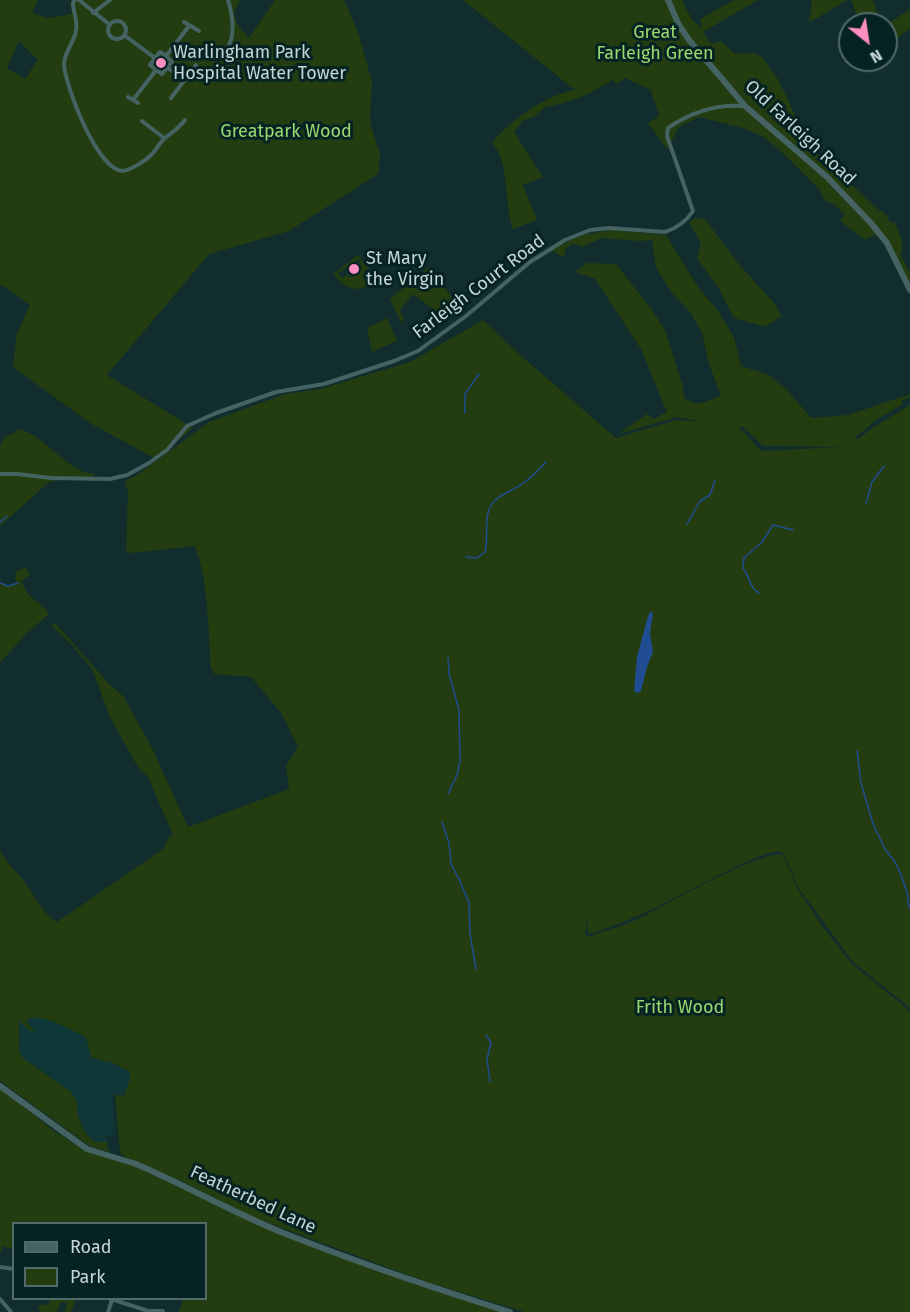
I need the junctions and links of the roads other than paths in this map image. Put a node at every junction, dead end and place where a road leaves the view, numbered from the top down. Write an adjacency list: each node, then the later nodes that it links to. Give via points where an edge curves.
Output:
1 (77, 0): 5 (street); 25 (street, via 73,3 76,31 66,54 65,70 91,139 112,167 122,171 149,157)
2 (110, 0): 5 (street)
3 (228, 0): 11 (street, via 233,28)
4 (668, 0): 18 (street, Old Farleigh Road, via 689,40)
5 (93, 13): 7 (street)
6 (184, 22): 8 (street)
7 (110, 25): 10 (street, via 112,37); 10 (street, via 122,22 126,26)
8 (189, 26): 9 (street); 12 (street)
9 (199, 30)
10 (124, 35): 13 (street)
11 (226, 51)
12 (166, 57): 13 (street, via 160,52); 15 (street, via 172,62)
13 (154, 58): 16 (street, via 150,65)
14 (196, 65): 17 (street)
15 (168, 68): 16 (street, via 162,75); 17 (street)
16 (156, 70): 19 (street, via 135,102)
17 (184, 80): 20 (street)
18 (736, 96): 21 (street); 22 (street, Old Farleigh Road)
19 (128, 97)
20 (171, 98)
21 (734, 105): 22 (street, Farleigh Court Road); 27 (street, Farleigh Court Road, via 690,115 668,128 667,136 693,211 673,230 609,228 590,230 565,240 530,262 418,351 324,384 276,392 216,413 187,426 167,450 127,475 110,479)
22 (745, 106): 26 (street, Old Farleigh Road, via 826,175 870,222 887,243)
23 (185, 120): 25 (street)
24 (142, 121): 25 (street)
25 (164, 138)
26 (910, 290)
27 (0, 474)
28 (0, 1086): 33 (street, Featherbed Lane, via 90,1151 136,1164 322,1248)
29 (0, 1299): 32 (street)
30 (113, 1300): 31 (street, via 148,1311)
31 (163, 1311)
32 (11, 1312)
33 (510, 1312)

